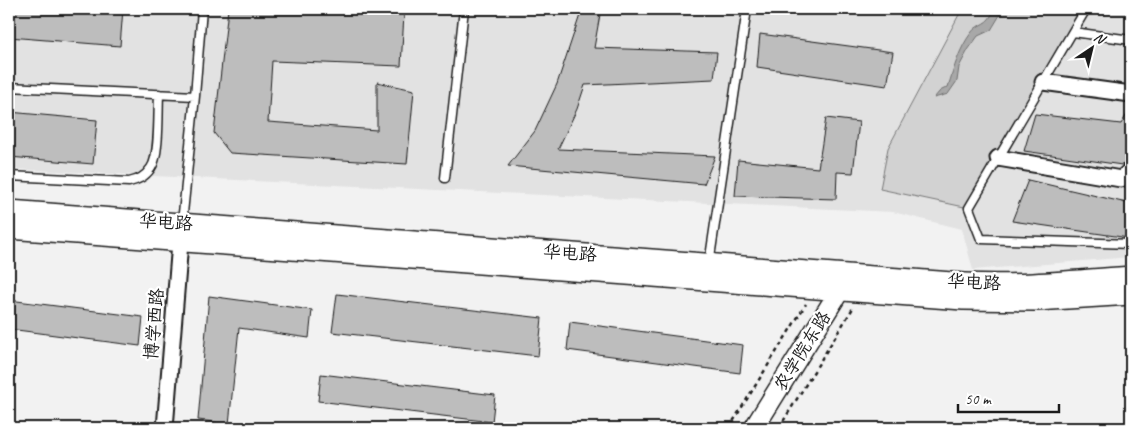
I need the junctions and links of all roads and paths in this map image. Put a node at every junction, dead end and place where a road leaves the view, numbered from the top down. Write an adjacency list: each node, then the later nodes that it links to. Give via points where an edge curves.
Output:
1 (202, 9): 11 (lane)
2 (464, 9): 15 (lane)
3 (747, 9): 20 (lane)
4 (1086, 9): 5 (lane)
5 (1073, 32): 6 (lane); 7 (lane)
6 (1131, 40)
7 (1043, 82): 10 (street); 12 (lane)
8 (9, 87): 9 (lane)
9 (159, 94): 11 (lane); 14 (lane, via 154,160 152,167 139,180)
10 (1131, 94)
11 (195, 96): 18 (lane)
12 (998, 158): 13 (street, via 1122,179); 19 (lane, via 968,208 981,239)
13 (1131, 170)
14 (9, 176)
15 (445, 178)
16 (9, 210): 18 (street, 华电路)
17 (9, 229): 18 (street, 华电路)
18 (181, 233): 20 (street, 华电路); 27 (street, 博学西路)
19 (1131, 244)
20 (708, 272): 21 (street, 华电路); 23 (street, 华电路)
21 (849, 274): 22 (street, 华电路, via 998,284); 23 (street, 农学院东路)
22 (1131, 276)
23 (839, 291): 24 (street, 华电路, via 1036,301); 29 (street, 农学院东路)
24 (1131, 295)
25 (803, 310): 28 (path)
26 (848, 315): 30 (path)
27 (165, 428)
28 (729, 428)
29 (754, 428)
30 (779, 428)

